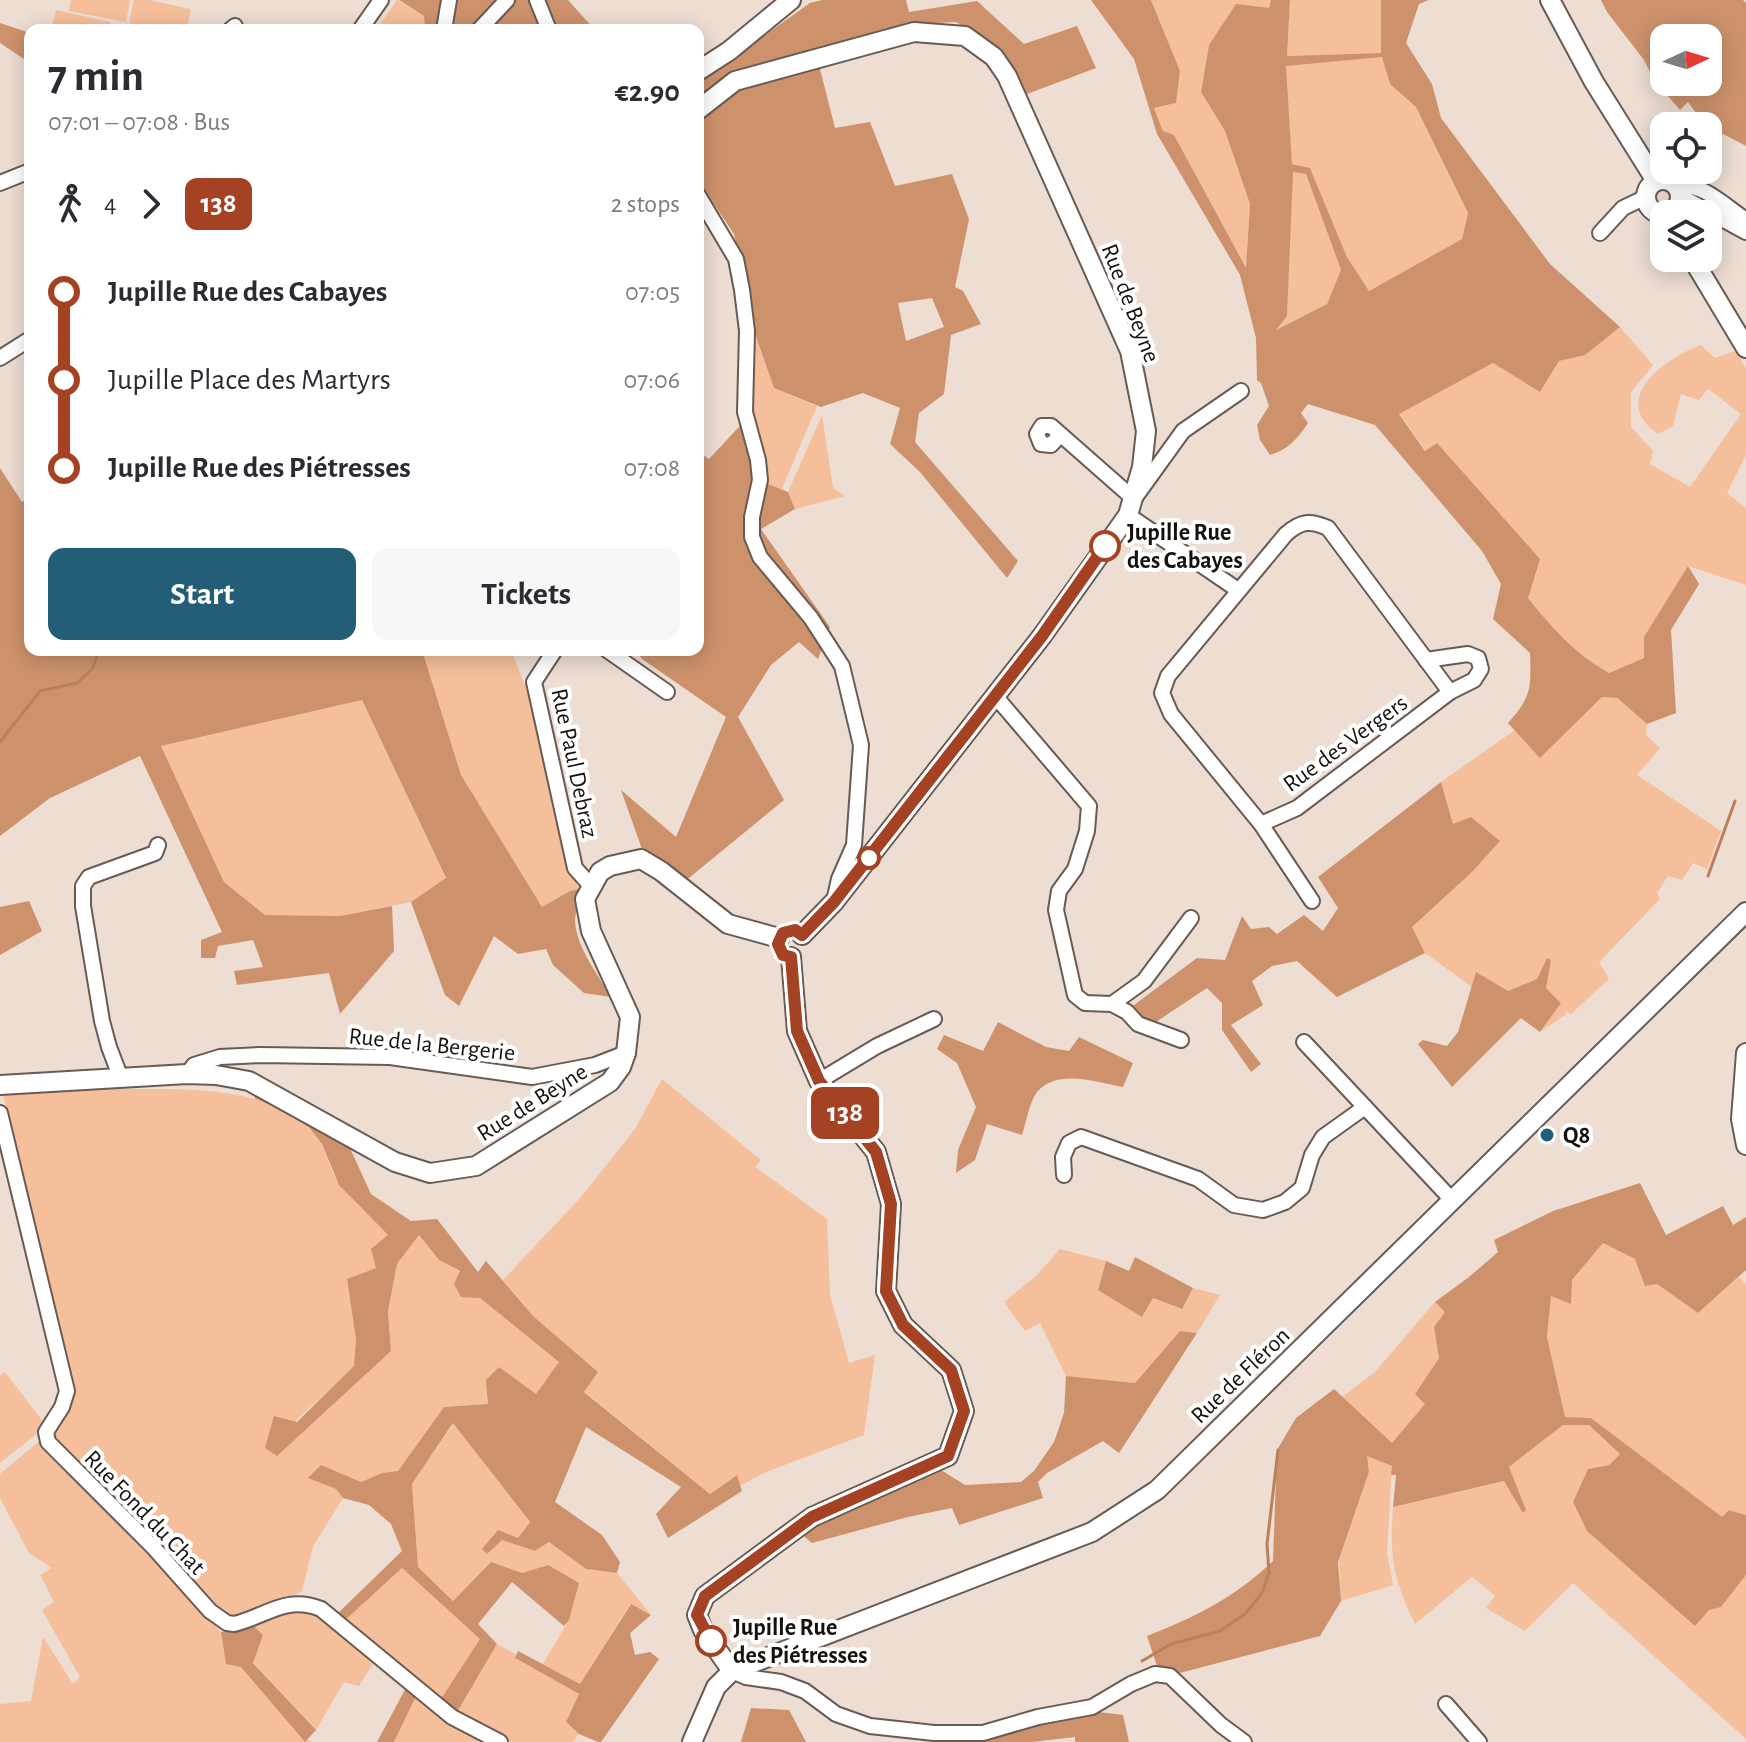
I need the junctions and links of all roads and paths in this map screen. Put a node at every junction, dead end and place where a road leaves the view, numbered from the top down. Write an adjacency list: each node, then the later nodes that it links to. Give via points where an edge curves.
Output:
1 (381, 0): 7 (street)
2 (449, 0): 8 (street)
3 (507, 0): 9 (street)
4 (537, 0): 10 (street)
5 (791, 0): 11 (street)
6 (1550, 0): 15 (street)
7 (364, 24)
8 (445, 24)
9 (485, 24)
10 (547, 24)
11 (704, 67)
12 (704, 105): 29 (street, Rue de Beyne, via 735,81 914,32 965,36 994,57 1130,351 1146,431)
13 (24, 173): 14 (street)
14 (0, 183)
15 (1651, 189): 16 (street, via 1670,181); 19 (street); 22 (street)
16 (1679, 192): 17 (street); 20 (street, via 1692,186 1709,193); 21 (street)
17 (1677, 200)
18 (704, 205): 41 (street, via 736,259 742,290 745,412 760,480 752,537 760,557 811,618 842,666 861,745 854,845)
19 (1650, 208)
20 (1746, 220)
21 (1746, 232)
22 (1600, 233)
23 (1701, 272): 24 (street)
24 (1745, 342)
25 (24, 343): 26 (street)
26 (0, 358)
27 (1241, 391): 29 (street, via 1183,431)
28 (1060, 435): 29 (street)
29 (1131, 507): 30 (street); 36 (street, Rue de Beyne)
30 (1238, 590): 33 (street, via 1286,534 1299,523 1313,521 1328,528); 37 (street, via 1168,676 1162,693 1171,714)
31 (551, 656): 39 (street, Rue Paul Debraz, via 534,682 575,868)
32 (616, 656): 34 (street)
33 (1426, 660): 35 (street); 35 (street, Rue des Vergers, via 1468,654 1478,658 1481,669 1474,680)
34 (667, 692)
35 (1450, 692): 37 (street, Rue des Vergers, via 1297,808)
36 (996, 697): 41 (street, Rue de Beyne); 47 (street, via 1089,806 1075,869 1059,891 1056,910 1075,995 1085,1003)
37 (1261, 824): 40 (street)
38 (158, 845): 54 (street, via 155,853 89,877 83,886 102,1021)
39 (591, 886): 45 (street, via 610,866 641,859 728,924); 51 (street, via 585,899 591,931 630,1017)
40 (1312, 901)
41 (834, 902): 44 (street, Rue de Beyne)
42 (1746, 912): 61 (street, Rue de Fléron)
43 (1191, 918): 47 (street, via 1144,981)
44 (802, 935): 45 (street, via 795,930); 46 (street, via 805,950)
45 (779, 938): 46 (street, via 783,955)
46 (791, 957): 55 (street, via 797,1031)
47 (1112, 1004): 49 (street, via 1138,1024)
48 (934, 1019): 55 (street)
49 (1181, 1040)
50 (1304, 1042): 57 (street)
51 (626, 1053): 53 (street, Rue de la Bergerie, via 532,1077 390,1057 260,1055 220,1057 194,1065); 53 (street, Rue de Beyne, via 610,1082 476,1166 430,1173 395,1162 249,1081)
52 (1746, 1053): 59 (street, via 1741,1119)
53 (187, 1074): 54 (street, Rue de Beyne)
54 (120, 1076): 56 (street, Rue de Beyne)
55 (819, 1081): 62 (street, via 876,1152 891,1204 886,1291 903,1325 951,1370 964,1411 948,1456 812,1517 705,1596 697,1615)
56 (0, 1085)
57 (1365, 1107): 60 (street, via 1323,1137 1302,1188 1263,1210 1234,1205 1198,1179 1081,1137 1069,1143); 61 (street)
58 (0, 1113): 65 (street, Rue Fond du Chat, via 67,1391 46,1432 48,1442 221,1620 234,1624 276,1606 305,1603 321,1609 452,1717)
59 (1745, 1141)
60 (1064, 1175)
61 (1453, 1201): 62 (street, Rue de Fléron, via 1157,1490 1092,1532)
62 (732, 1671): 64 (street, via 805,1691 836,1714 870,1726); 66 (street, via 716,1687)
63 (1446, 1704): 68 (street)
64 (935, 1738): 67 (street, via 983,1733 1092,1707 1155,1674 1170,1676)
65 (500, 1742)
66 (692, 1742)
67 (1244, 1742)
68 (1479, 1742)

